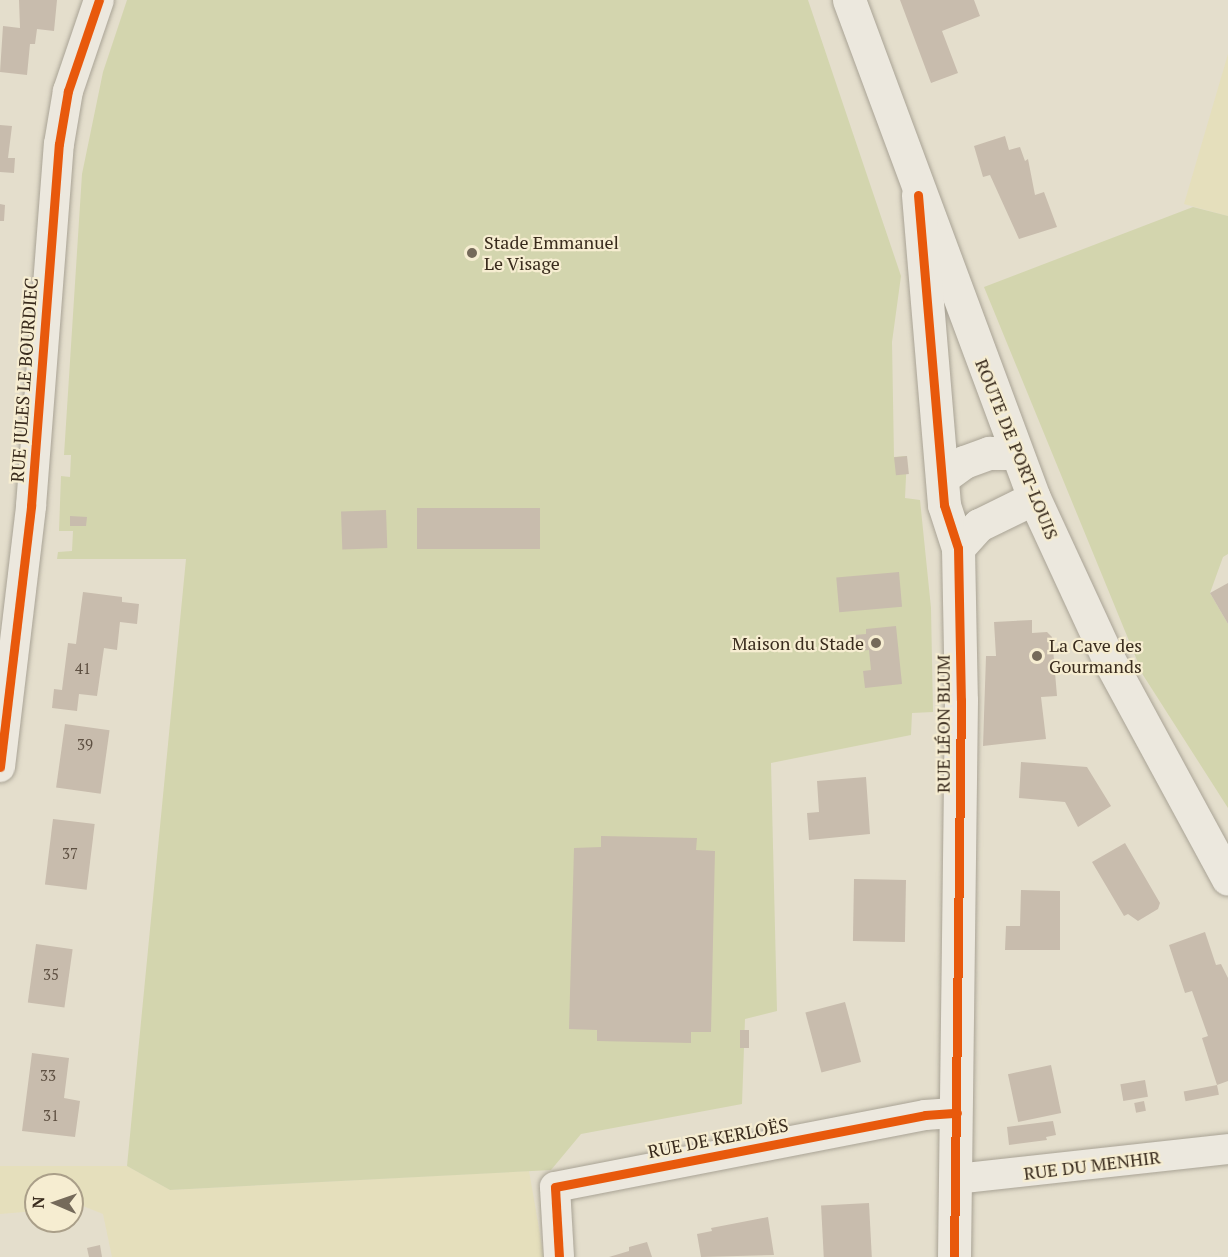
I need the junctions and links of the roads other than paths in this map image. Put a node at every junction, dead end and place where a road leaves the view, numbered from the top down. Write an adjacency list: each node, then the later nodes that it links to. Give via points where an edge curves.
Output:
1 (99, 0): 8 (street, RUE JULES LE BOURDIEC, via 69,91 59,144 32,506)
2 (849, 0): 3 (street, ROUTE DE PORT-LOUIS)
3 (918, 195): 4 (street, ROUTE DE PORT-LOUIS); 5 (street, RUE LÉON BLUM)
4 (1016, 453): 5 (street, via 989,453 964,462); 6 (street, ROUTE DE PORT-LOUIS)
5 (942, 478): 7 (street, RUE LÉON BLUM, via 944,505)
6 (1034, 498): 7 (street, via 979,525); 9 (street, ROUTE DE PORT-LOUIS, via 1108,658)
7 (957, 548): 10 (street, RUE LÉON BLUM, via 961,700)
8 (0, 767)
9 (1228, 879)
10 (957, 1113): 12 (street, RUE LÉON BLUM); 13 (street, RUE DE KERLOËS, via 925,1115 555,1187)
11 (1228, 1149): 12 (street, RUE DU MENHIR)
12 (956, 1179): 14 (street, RUE LÉON BLUM)
13 (559, 1257)
14 (954, 1257)

